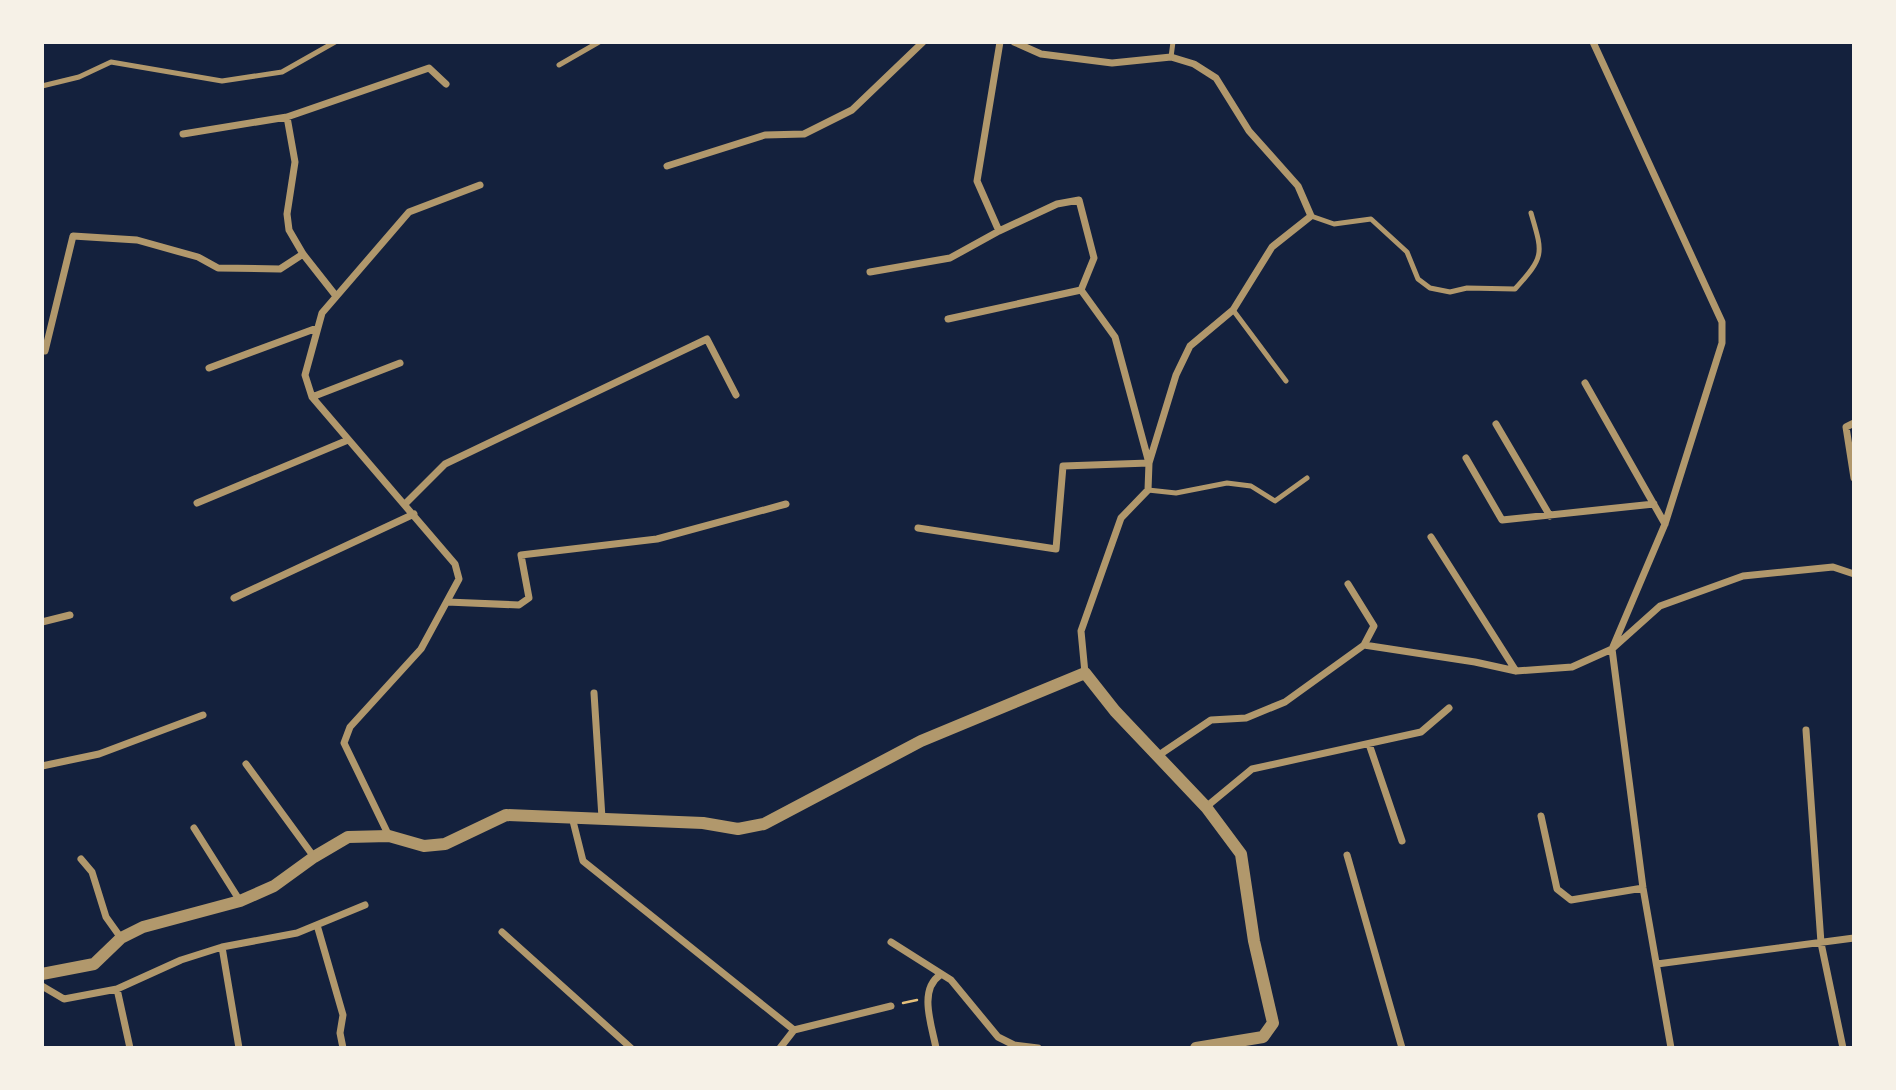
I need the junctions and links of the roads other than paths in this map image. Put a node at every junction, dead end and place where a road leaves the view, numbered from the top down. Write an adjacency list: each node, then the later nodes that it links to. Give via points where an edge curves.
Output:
1 (335, 42): 11 (lane, via 282,72 222,81 111,62 79,77)
2 (599, 42): 9 (lane)
3 (923, 42): 14 (street, via 852,110 804,134 765,135)
4 (1000, 42): 18 (street, via 977,181)
5 (1014, 42): 8 (street, via 1041,54 1112,63)
6 (1173, 42): 8 (lane)
7 (1593, 42): 47 (street, via 1722,322 1722,343)
8 (1171, 57): 17 (street, via 1216,78 1249,131 1298,186)
9 (559, 65)
10 (446, 84): 12 (street, via 429,68)
11 (42, 86)
12 (287, 117): 13 (street); 19 (street, via 295,162 287,214 289,230)
13 (183, 134)
14 (667, 166)
15 (480, 185): 22 (street, via 409,212)
16 (1531, 213): 17 (lane, via 1542,248 1533,269 1515,289 1450,292 1430,288 1418,279 1406,252 1371,219 1334,224)
17 (1311, 216): 23 (street, via 1272,247)
18 (999, 231): 20 (street, via 950,258); 21 (street, via 1057,204 1079,200 1094,258)
19 (303, 254): 22 (street); 26 (street, via 280,269 218,268 198,257 137,240 73,236)
20 (870, 272)
21 (1082, 290): 24 (street); 37 (street, via 1115,337)
22 (336, 296): 25 (street)
23 (1233, 310): 29 (lane); 37 (street, via 1190,346 1176,375)
24 (948, 319)
25 (317, 328): 28 (street); 32 (street, via 305,375)
26 (45, 351)
27 (400, 363): 32 (street)
28 (209, 368)
29 (1286, 381)
30 (1585, 383): 43 (street)
31 (736, 395): 42 (street, via 707,339 445,464)
32 (312, 397): 35 (street)
33 (1854, 423): 39 (street, via 1846,427)
34 (1496, 424): 46 (street)
35 (348, 440): 41 (street); 42 (street)
36 (1466, 458): 46 (street, via 1502,520)
37 (1149, 463): 40 (street); 48 (street, via 1062,466 1056,549)
38 (1307, 478): 40 (lane, via 1275,501 1251,486 1227,483 1176,494)
39 (1854, 478)
40 (1148, 489): 59 (street, via 1121,518 1081,631)
41 (197, 503)
42 (405, 504): 45 (street)
43 (1654, 504): 46 (street); 47 (street)
44 (786, 505): 53 (street, via 657,539 521,555 529,598 519,606)
45 (414, 514): 52 (street); 53 (street, via 455,564 458,579)
46 (1550, 516)
47 (1665, 524): 57 (street)
48 (918, 528)
49 (1431, 537): 58 (street)
50 (1854, 573): 57 (street, via 1833,567 1743,576 1660,606)
51 (1348, 584): 56 (street, via 1374,626)
52 (234, 598)
53 (447, 602): 73 (street, via 421,649 350,727 344,743)
54 (70, 615): 55 (street)
55 (42, 622)
56 (1364, 645): 58 (street); 65 (street, via 1284,702 1246,718 1211,720)
57 (1612, 649): 58 (street, via 1572,667); 78 (street)
58 (1517, 671)
59 (1085, 673): 65 (street); 71 (street, via 921,741 764,824 738,829)
60 (594, 693): 71 (street)
61 (1448, 708): 64 (street, via 1421,732)
62 (203, 715): 67 (street, via 99,754)
63 (1806, 730): 86 (street)
64 (1368, 744): 68 (street, via 1252,769); 74 (street)
65 (1159, 755): 68 (street)
66 (246, 764): 76 (street)
67 (42, 766)
68 (1206, 807): 102 (street, via 1241,854 1273,1023 1263,1037)
69 (1541, 816): 78 (street, via 1557,889 1571,900)
70 (572, 817): 71 (street); 73 (street, via 506,815 445,844 424,845); 94 (street, via 583,861)
71 (602, 818)
72 (194, 828): 79 (street)
73 (389, 836): 76 (street, via 348,837)
74 (1402, 841)
75 (1347, 855): 103 (street)
76 (314, 857): 79 (street, via 274,886)
77 (81, 859): 83 (street, via 92,872 106,917)
78 (1643, 888): 88 (street)
79 (240, 901): 83 (street, via 143,927)
80 (365, 905): 81 (street)
81 (317, 925): 87 (street); 97 (street, via 343,1015)
82 (502, 932): 98 (street)
83 (121, 938): 89 (street, via 94,964)
84 (1854, 938): 86 (street)
85 (891, 942): 90 (street)
86 (1821, 943): 88 (street); 105 (street)
87 (222, 947): 92 (street); 96 (street)
88 (1657, 964): 104 (street)
89 (42, 974)
90 (940, 975): 100 (street, via 927,998); 101 (street, via 951,980 998,1037)
91 (42, 986): 92 (street, via 64,999)
92 (117, 989): 95 (street)
93 (891, 1006): 94 (street)
94 (794, 1030): 99 (street)
95 (130, 1048)
96 (239, 1048)
97 (343, 1048)
98 (631, 1048)
99 (780, 1048)
100 (936, 1048)
101 (1038, 1048)
102 (1196, 1048)
103 (1402, 1048)
104 (1671, 1048)
105 (1843, 1048)

